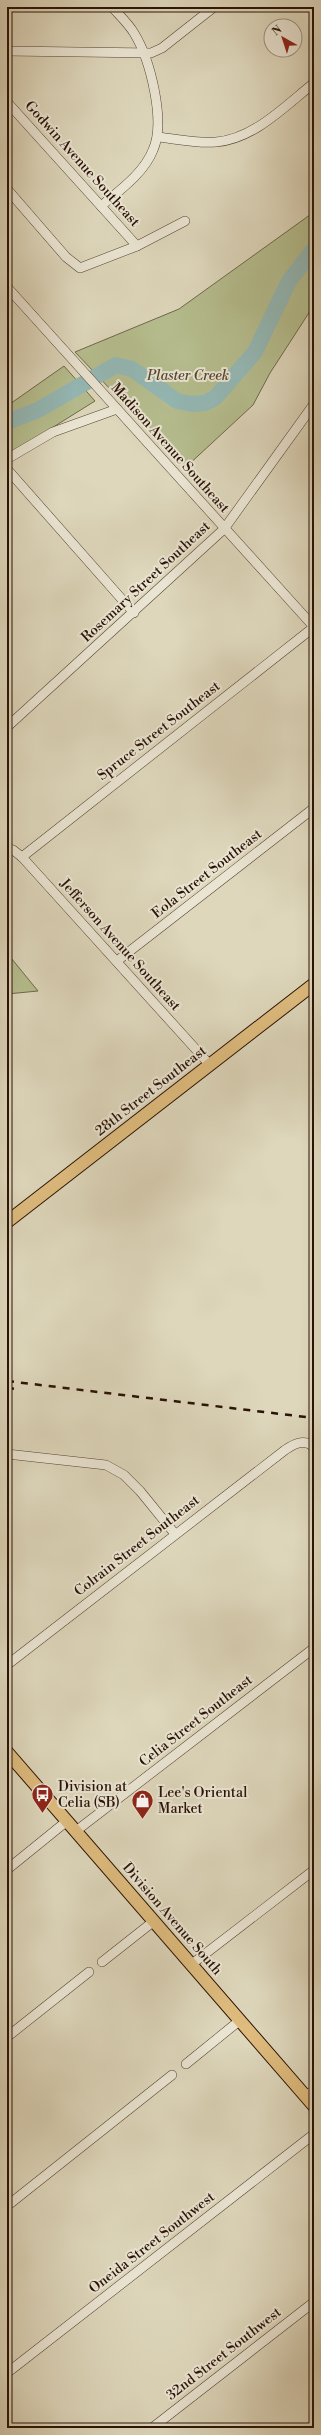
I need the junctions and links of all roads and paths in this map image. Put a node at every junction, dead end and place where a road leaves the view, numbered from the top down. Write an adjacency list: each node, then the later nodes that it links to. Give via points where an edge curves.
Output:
1 (112, 7): 4 (street, via 130,27)
2 (214, 7): 4 (street, via 162,48)
3 (7, 51): 4 (street)
4 (144, 54): 7 (street, via 157,104 160,124)
5 (314, 83): 7 (street, via 255,129 236,138 216,142)
6 (7, 102): 9 (street, Godwin Avenue Southeast)
7 (158, 137): 9 (street, via 146,163)
8 (7, 189): 11 (street, via 75,266 84,267)
9 (101, 206): 11 (street, Godwin Avenue Southeast)
10 (185, 221): 11 (street)
11 (137, 246)
12 (7, 287): 14 (street, Madison Avenue Southeast)
13 (314, 404): 15 (street, Rosemary Street Southeast)
14 (117, 410): 16 (street, via 53,432); 18 (street, Madison Avenue Southeast)
15 (311, 415): 18 (street, Rosemary Street Southeast)
16 (7, 459)
17 (7, 469): 19 (street)
18 (224, 529): 19 (street, Rosemary Street Southeast); 20 (street, Madison Avenue Southeast)
19 (134, 613): 21 (street, Rosemary Street Southeast)
20 (314, 627): 24 (street, Spruce Street Southeast)
21 (7, 727)
22 (314, 808): 25 (street, Eola Street Southeast)
23 (7, 848): 24 (street, Jefferson Avenue Southeast)
24 (22, 857): 25 (street, Jefferson Avenue Southeast)
25 (117, 961): 27 (street, Jefferson Avenue Southeast)
26 (314, 984): 27 (main road, 28th Street Southeast)
27 (210, 1065): 28 (main road, 28th Street Southeast)
28 (7, 1222)
29 (314, 1447): 31 (street, Colrain Street Southeast, via 305,1442 294,1444)
30 (7, 1454): 31 (street, via 106,1465 129,1481)
31 (175, 1534): 33 (street, Colrain Street Southeast)
32 (314, 1648): 36 (street, Celia Street Southeast)
33 (7, 1664)
34 (7, 1752): 35 (main road, Division Avenue South)
35 (67, 1821): 36 (main road, Division Avenue South); 37 (street)
36 (76, 1831): 39 (main road, Division Avenue South)
37 (9, 1868)
38 (314, 1870): 41 (street)
39 (154, 1921): 40 (street); 41 (main road, Division Avenue South)
40 (102, 1962)
41 (192, 1964): 43 (main road, Division Avenue South)
42 (89, 1972): 44 (street)
43 (239, 2021): 45 (street); 47 (main road, Division Avenue South)
44 (7, 2037)
45 (186, 2064)
46 (172, 2075): 50 (street)
47 (310, 2093): 48 (main road, Division Avenue South)
48 (314, 2106)
49 (314, 2134): 52 (street, Oneida Street Southwest)
50 (7, 2206)
51 (314, 2302): 53 (street, 32nd Street Southwest)
52 (7, 2373)
53 (152, 2428)

